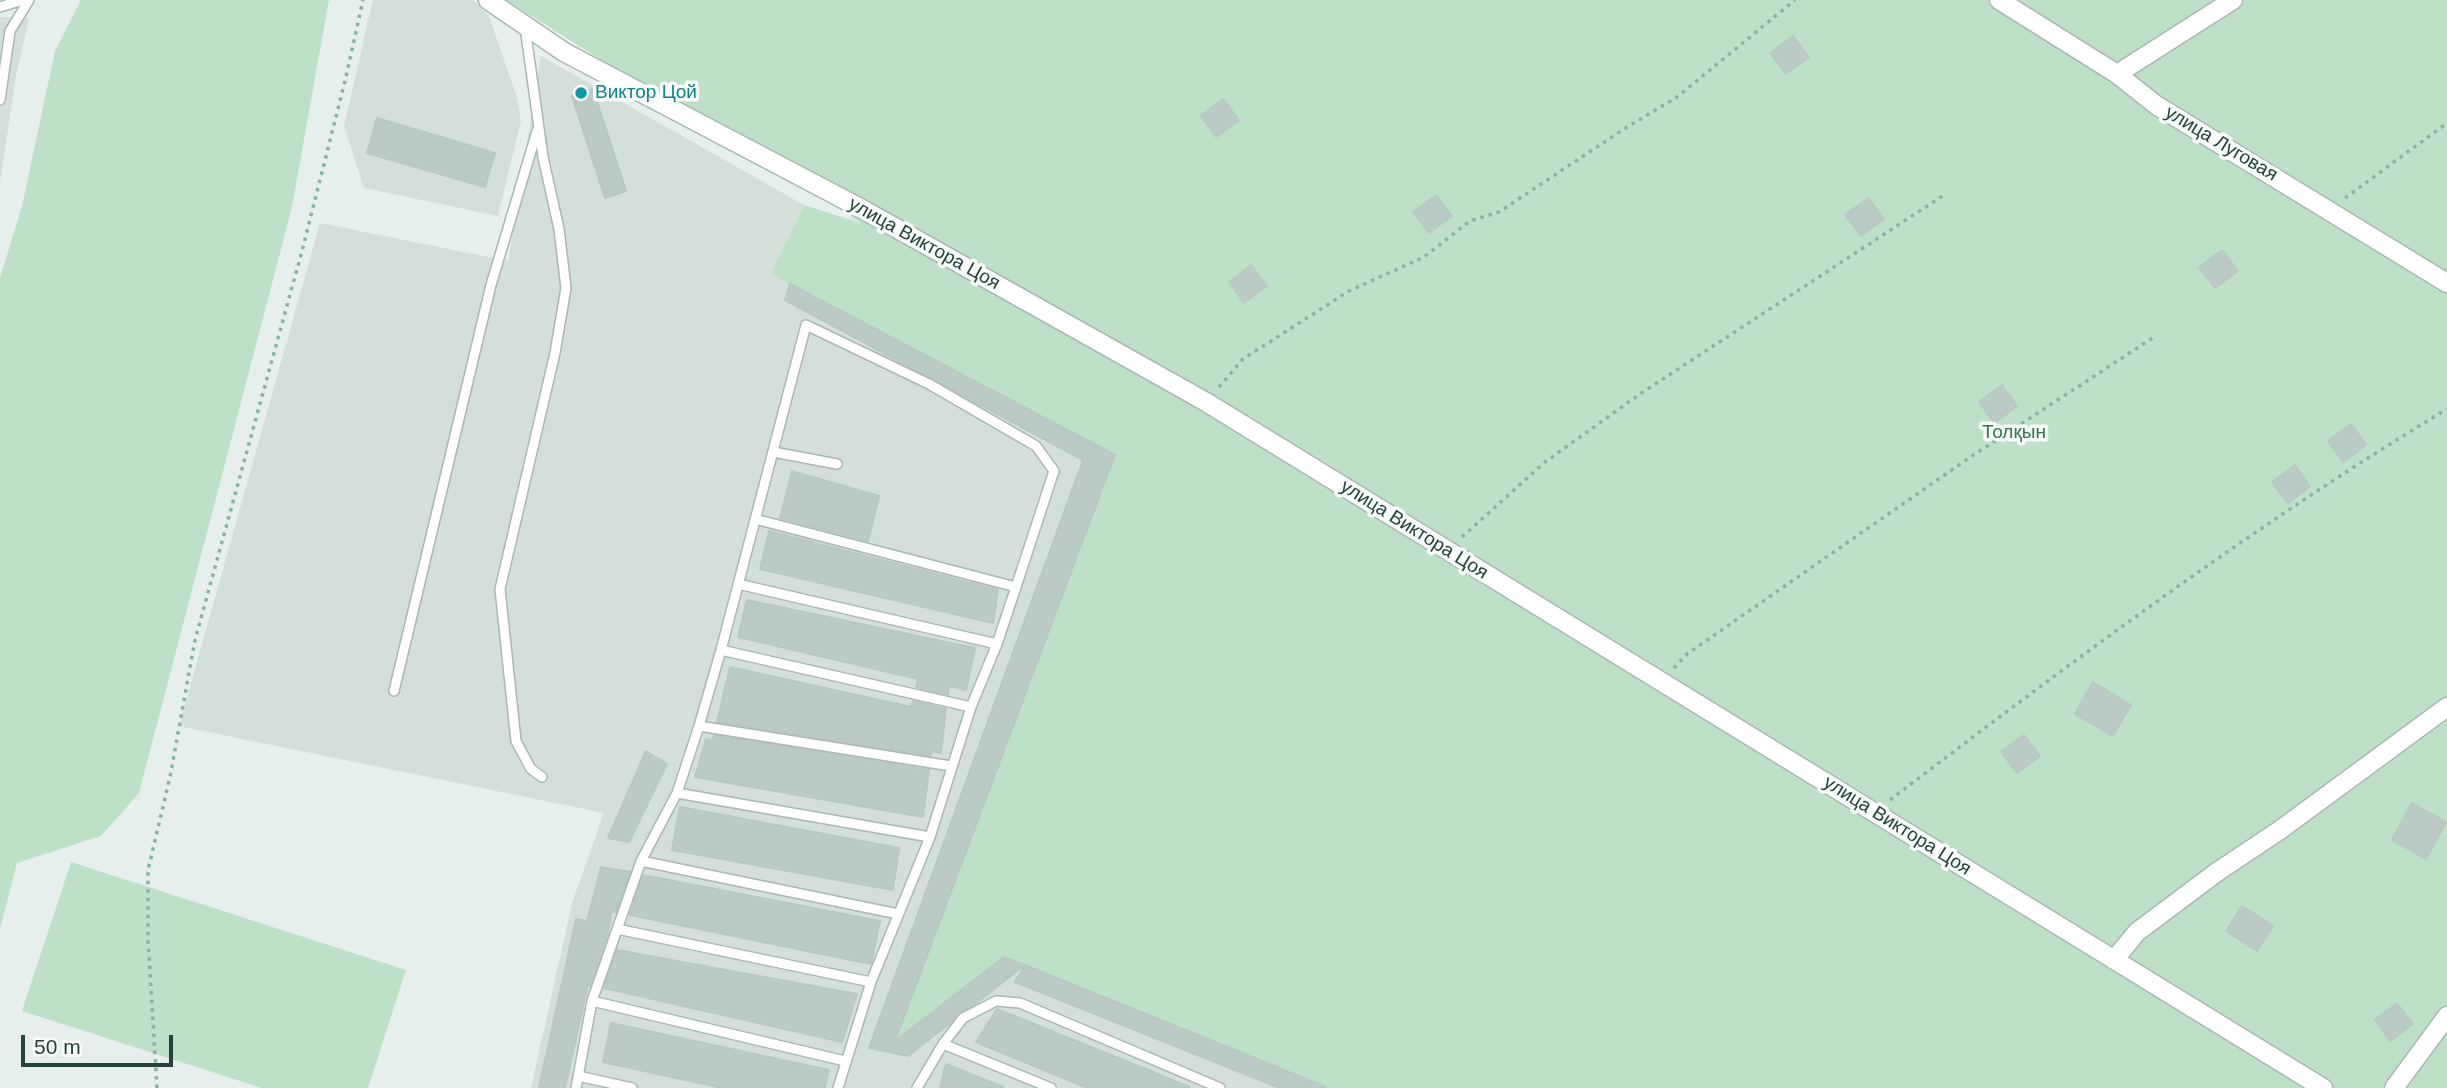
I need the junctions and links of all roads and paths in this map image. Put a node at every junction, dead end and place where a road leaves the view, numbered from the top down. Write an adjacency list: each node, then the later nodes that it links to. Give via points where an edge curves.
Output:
1 (23, 0): 8 (lane)
2 (29, 0): 11 (lane, via 10,31)
3 (363, 0): 48 (path, via 302,251 195,640 148,870)
4 (488, 0): 9 (street, улица Виктора Цоя)
5 (1795, 0): 18 (path, via 1677,97 1499,212 1470,221 1424,257 1349,291 1243,359)
6 (1999, 0): 10 (street, улица Луговая)
7 (2233, 0): 10 (street)
8 (0, 7)
9 (525, 25): 13 (lane); 18 (street, улица Виктора Цоя, via 564,52 864,210)
10 (2118, 74): 15 (street, улица Луговая, via 2156,105)
11 (0, 100)
12 (2447, 123): 15 (path)
13 (539, 126): 29 (lane, via 491,285); 34 (lane, via 566,288 500,589 516,741 531,769)
14 (1944, 195): 23 (path, via 1577,439)
15 (2330, 210): 16 (street, улица Луговая)
16 (2447, 283)
17 (2154, 337): 28 (path, via 1969,458 1687,654)
18 (1206, 402): 23 (street, улица Виктора Цоя)
19 (2447, 409): 36 (path, via 2360,461 2178,586)
20 (773, 452): 21 (lane); 22 (lane); 25 (lane, via 806,325 929,384 1035,446 1054,471)
21 (837, 464)
22 (755, 519): 24 (lane); 25 (lane)
23 (1448, 550): 28 (street, улица Виктора Цоя)
24 (738, 584): 26 (lane); 27 (lane)
25 (1016, 587): 26 (lane)
26 (997, 644): 30 (lane)
27 (721, 650): 30 (lane); 32 (lane)
28 (1661, 683): 36 (street, улица Виктора Цоя)
29 (394, 691)
30 (971, 707): 33 (lane)
31 (2447, 707): 41 (street, via 2137,932)
32 (699, 726): 33 (lane); 35 (lane)
33 (951, 766): 37 (lane)
34 (542, 777)
35 (677, 793): 37 (lane); 38 (lane)
36 (1875, 812): 41 (street, улица Виктора Цоя)
37 (930, 836): 39 (lane)
38 (641, 861): 39 (lane); 40 (lane)
39 (898, 914): 42 (lane)
40 (617, 929): 42 (lane); 43 (lane)
41 (2114, 960): 55 (street, улица Виктора Цоя)
42 (871, 982): 46 (lane)
43 (592, 1001): 46 (lane); 47 (lane)
44 (2447, 1016): 56 (street)
45 (943, 1044): 52 (lane); 53 (lane); 54 (lane, via 964,1018 996,1001 1020,1003)
46 (845, 1061): 51 (lane)
47 (578, 1076): 49 (lane); 50 (lane)
48 (157, 1088)
49 (576, 1088)
50 (632, 1088)
51 (838, 1088)
52 (917, 1088)
53 (1051, 1088)
54 (1220, 1088)
55 (2323, 1088)
56 (2394, 1088)

